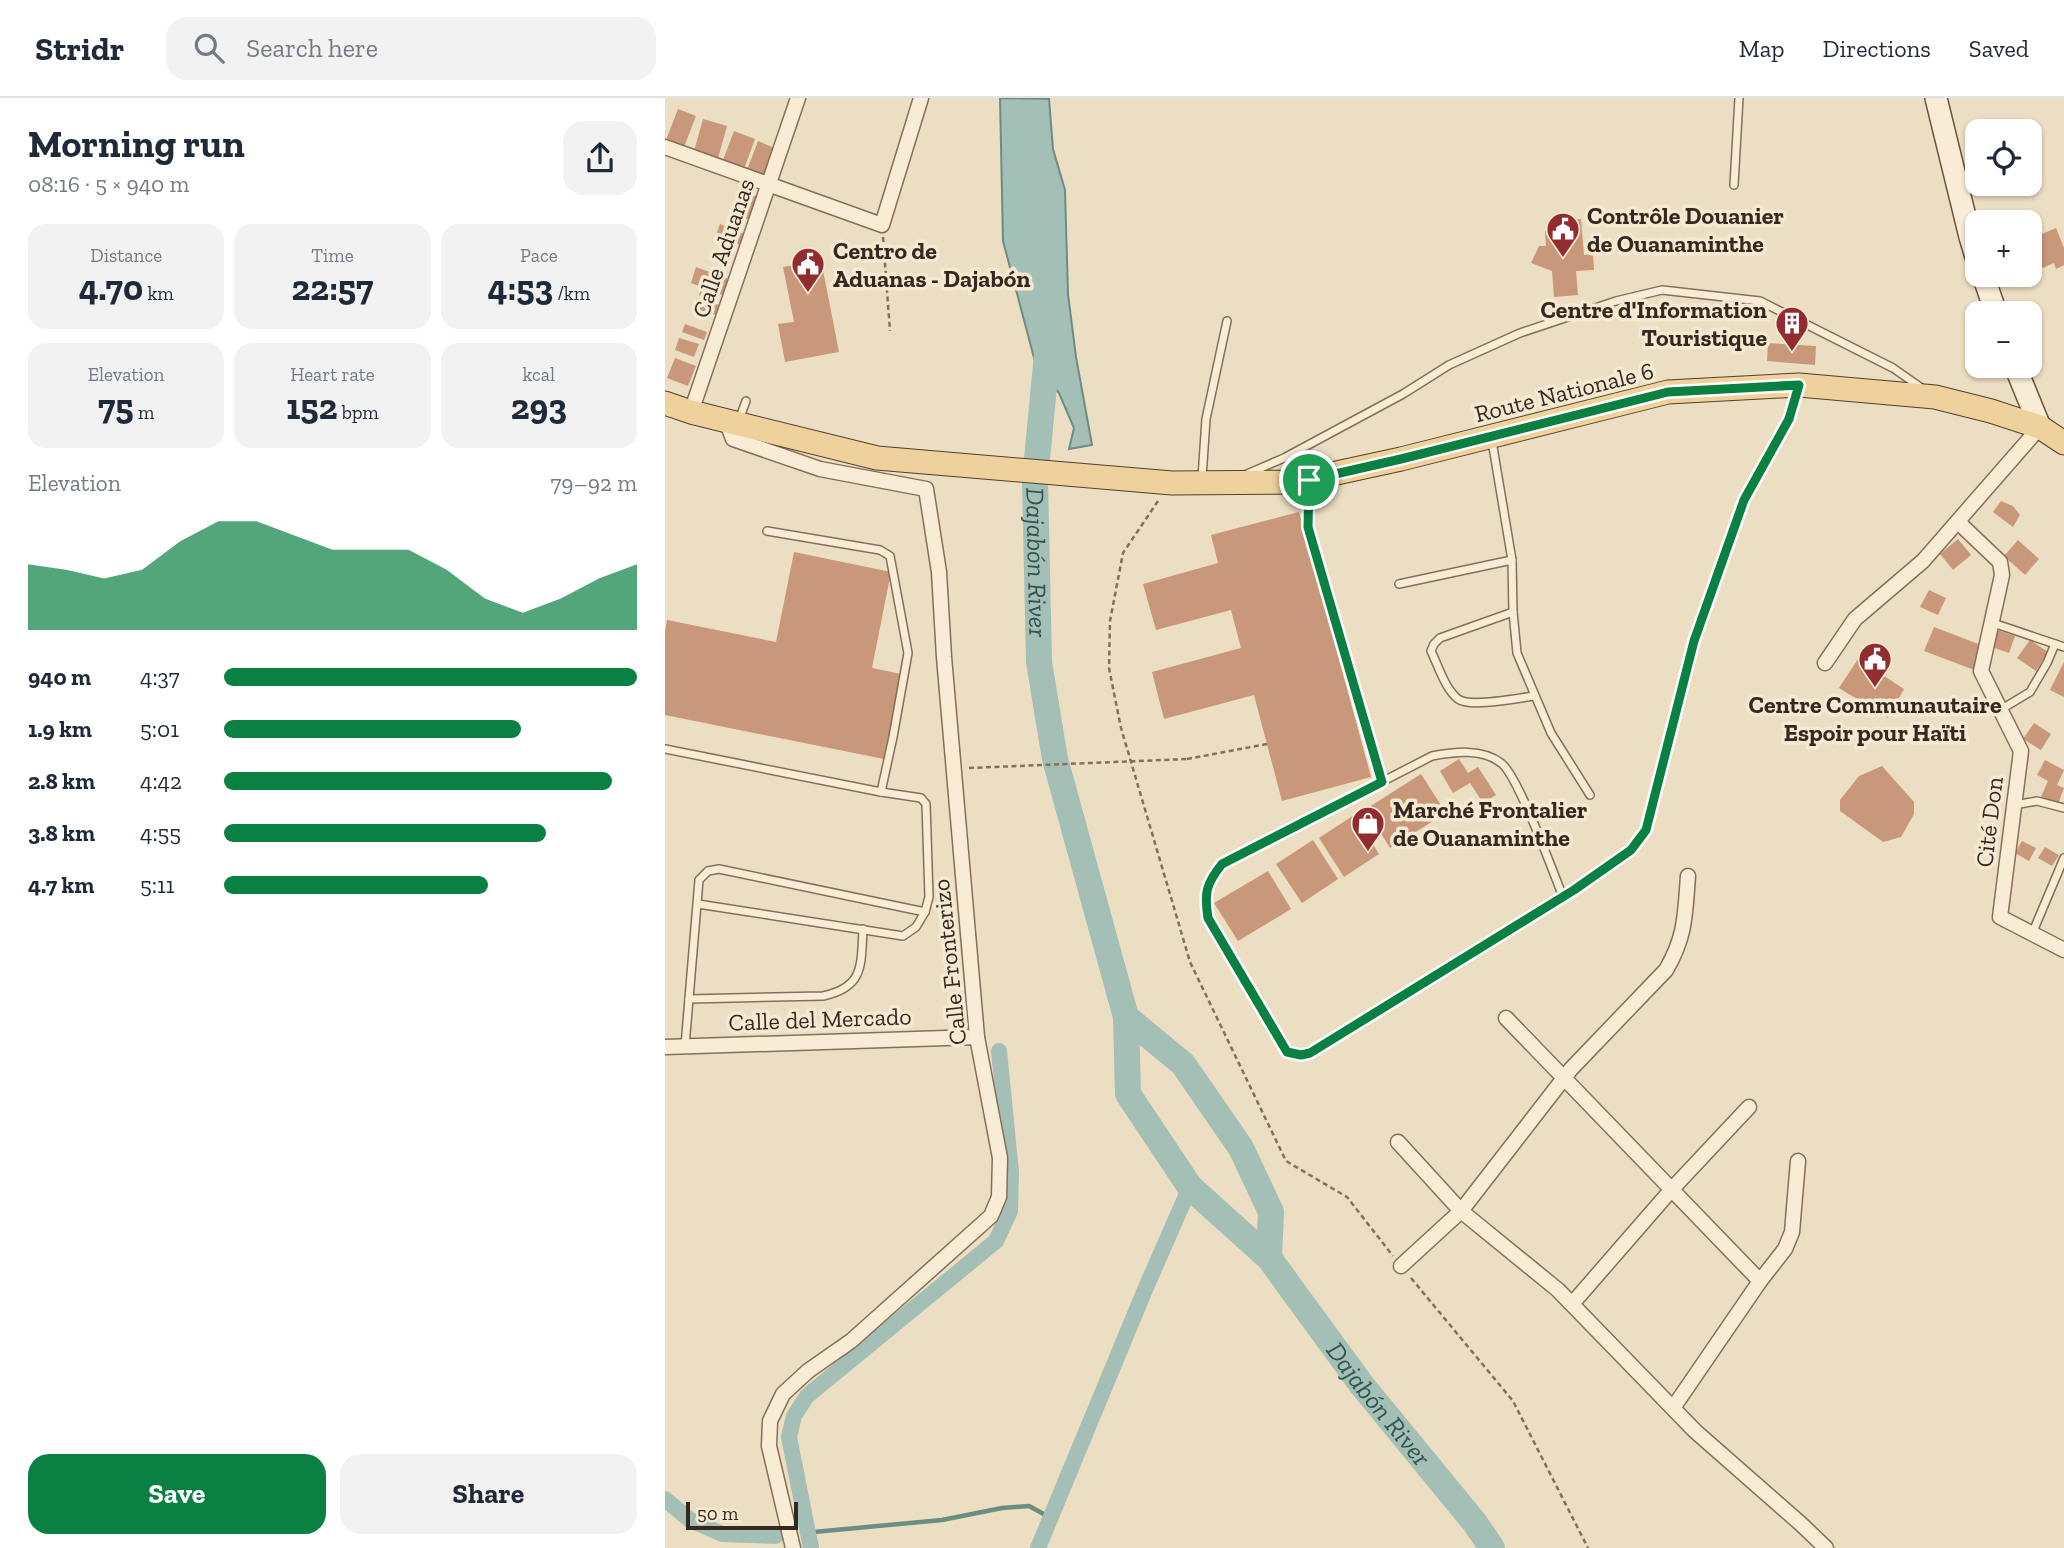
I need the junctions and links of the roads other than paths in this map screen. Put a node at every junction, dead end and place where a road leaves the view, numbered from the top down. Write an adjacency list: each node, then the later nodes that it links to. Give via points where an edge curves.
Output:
1 (798, 98): 6 (street, Calle Aduanas)
2 (921, 98): 6 (street, via 882,225)
3 (1739, 98): 7 (lane)
4 (1936, 98): 8 (street)
5 (665, 147): 6 (street)
6 (769, 184): 15 (street, Calle Aduanas)
7 (1734, 186)
8 (1965, 217)
9 (1227, 320): 22 (lane, via 1206,419)
10 (2020, 378): 17 (street)
11 (1799, 385): 12 (main road, Route Nationale 6); 18 (main road, Route Nationale 6, via 1668,392); 42 (lane, via 1789,419 1744,500 1694,641 1646,830 1631,850)
12 (1935, 397): 17 (main road, Route Nationale 6); 21 (lane, via 1893,368 1760,300 1663,290 1520,333 1448,365 1284,458)
13 (746, 401): 16 (lane)
14 (665, 403): 15 (main road, Route Nationale 6)
15 (691, 412): 16 (main road, Route Nationale 6)
16 (732, 422): 22 (main road, Route Nationale 6, via 899,461); 50 (street, Calle Fronterizo, via 733,439 820,469 926,489 939,572)
17 (2040, 427): 19 (main road, Route Nationale 6); 23 (street)
18 (1491, 436): 20 (main road, Route Nationale 6); 25 (lane)
19 (2064, 443)
20 (1309, 480): 21 (main road, Route Nationale 6); 35 (lane, via 1308,527)
21 (1229, 481): 22 (main road, Route Nationale 6)
22 (1202, 482)
23 (1958, 522): 28 (street, Cité Don, via 2000,562); 31 (street, via 1923,561 1855,619)
24 (767, 531): 36 (lane, via 880,550 890,556 908,653)
25 (1512, 560): 26 (lane); 27 (lane)
26 (1399, 584)
27 (1513, 612): 32 (lane, via 1517,653); 32 (lane, via 1440,638 1431,651 1458,699 1469,703)
28 (1993, 623): 29 (lane); 33 (street, Cité Don, via 1981,671)
29 (2055, 644): 30 (lane); 33 (lane, via 2030,692)
30 (2064, 647)
31 (1825, 663)
32 (1534, 696): 37 (lane)
33 (2000, 710): 38 (street, Cité Don, via 2021,751)
34 (665, 749): 36 (lane)
35 (1382, 782): 42 (lane, via 1432,756 1455,751 1482,754 1503,763 1520,792); 42 (lane, via 1222,864 1208,881 1208,918 1287,1052 1310,1053)
36 (880, 792): 44 (lane, via 921,797 926,804 929,897)
37 (1590, 795)
38 (2014, 805): 39 (lane, via 2037,801); 46 (street, Cité Don, via 2000,917)
39 (2064, 808)
40 (2064, 858): 46 (lane)
41 (1688, 876): 53 (street, via 1683,935 1666,970)
42 (1563, 897)
43 (698, 904): 44 (lane, via 699,880 708,871 719,869); 45 (lane); 48 (lane)
44 (925, 912): 45 (lane, via 916,927 903,936)
45 (863, 929): 48 (lane, via 858,972 843,992)
46 (2032, 934): 47 (street, Cité Don)
47 (2064, 950)
48 (689, 999): 51 (lane)
49 (1506, 1018): 53 (street)
50 (977, 1037): 51 (street, Calle del Mercado); 63 (street, Calle Fronterizo, via 1000,1158 999,1197 991,1216 851,1341 783,1394 770,1421 769,1446)
51 (685, 1046): 52 (street, Calle del Mercado)
52 (665, 1047)
53 (1563, 1079): 57 (street); 58 (street)
54 (1749, 1107): 57 (street)
55 (1398, 1142): 58 (street)
56 (1798, 1161): 60 (street, via 1792,1232 1785,1249)
57 (1672, 1189): 60 (street); 61 (street)
58 (1461, 1211): 59 (street); 61 (street)
59 (1401, 1266)
60 (1760, 1280): 62 (street)
61 (1572, 1304): 62 (street)
62 (1673, 1408): 64 (street)
63 (793, 1548)
64 (1826, 1548)

